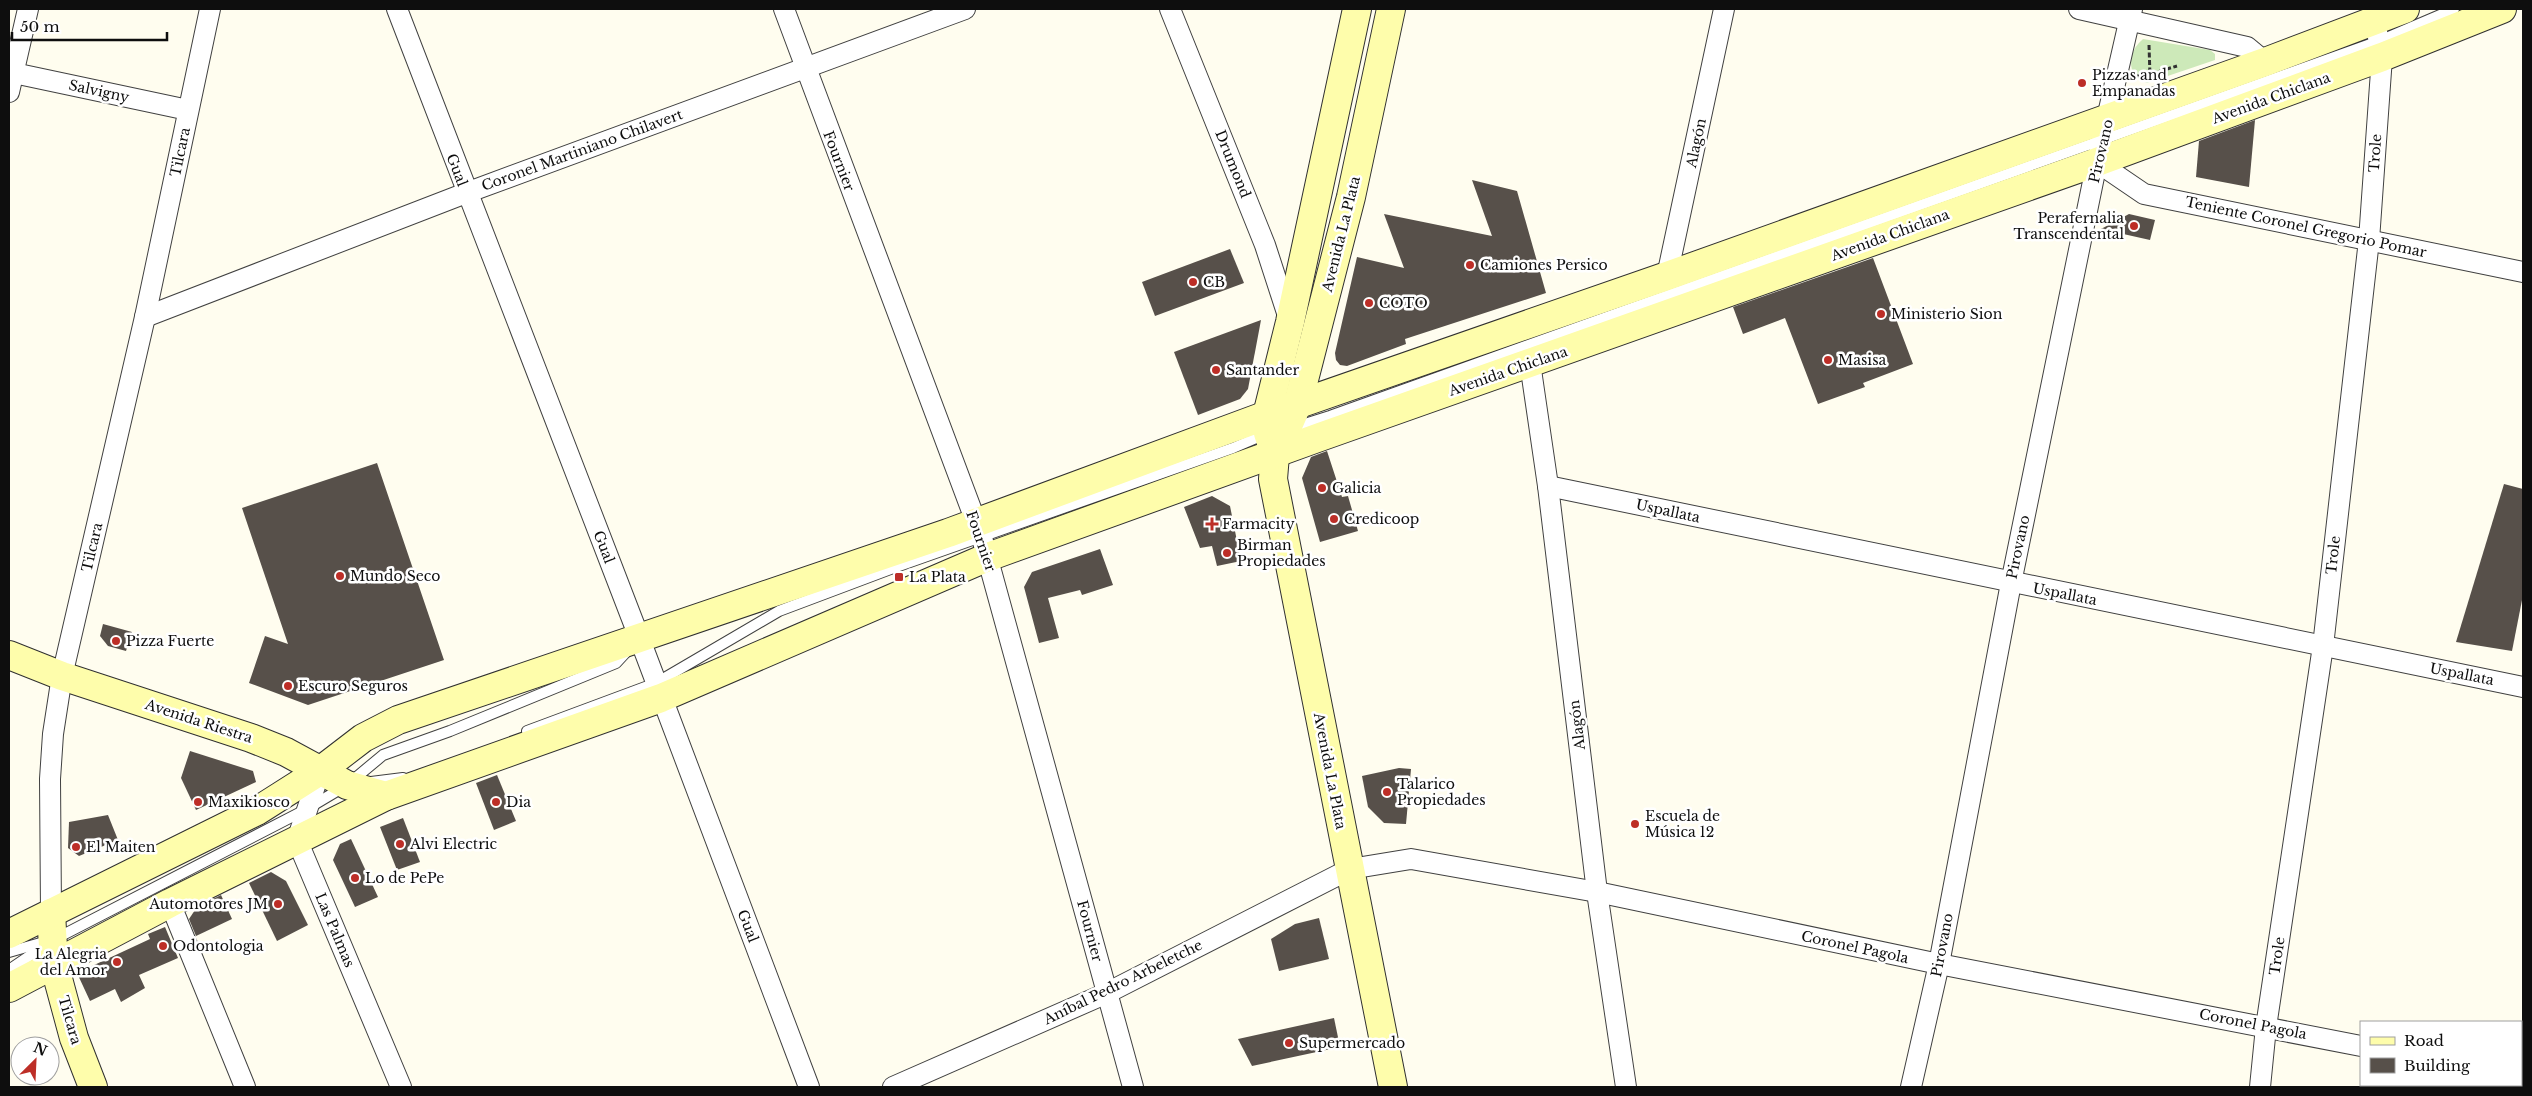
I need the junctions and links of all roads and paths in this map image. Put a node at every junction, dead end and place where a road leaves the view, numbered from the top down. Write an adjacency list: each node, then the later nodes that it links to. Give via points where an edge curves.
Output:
1 (28, 9): 21 (street)
2 (210, 9): 24 (street, Tilcara)
3 (397, 9): 26 (street, Gual)
4 (784, 9): 19 (street, Fournier)
5 (966, 9): 19 (street, Coronel Martiniano Chilavert)
6 (1170, 9): 31 (street, Drumond, via 1265,245)
7 (1357, 9): 31 (main road, Avenida La Plata)
8 (1391, 9): 33 (main road, Avenida La Plata, via 1351,197)
9 (1724, 9): 29 (street, Alagón)
10 (2079, 9): 14 (street)
11 (2405, 9): 16 (main road, Avenida Chiclana)
12 (2454, 9): 16 (lane)
13 (2502, 9): 16 (main road, Avenida Chiclana)
14 (2131, 14): 15 (street); 22 (street, Pirovano)
15 (2152, 25): 17 (street, via 2247,46); 20 (path)
16 (2379, 40): 17 (main road, Avenida Chiclana); 25 (main road, Avenida Chiclana); 27 (street, Trole)
17 (2265, 62): 23 (main road, Avenida Chiclana)
18 (2185, 63): 20 (path)
19 (804, 69): 26 (street, Coronel Martiniano Chilavert); 36 (street, Fournier)
20 (2150, 74): 22 (path); 23 (path)
21 (10, 79): 24 (street, Salvigny)
22 (2117, 80): 25 (street, Pirovano)
23 (2154, 102): 25 (main road, Avenida Chiclana)
24 (188, 110): 30 (street, Tilcara)
25 (2103, 139): 27 (street, Teniente Coronel Gregorio Pomar, via 2144,194); 29 (main road, Avenida Chiclana); 32 (main road, Avenida Chiclana); 34 (lane, via 1330,416); 37 (street, Pirovano)
26 (466, 193): 30 (street, Coronel Martiniano Chilavert); 38 (street, Gual)
27 (2368, 240): 28 (street, Teniente Coronel Gregorio Pomar); 39 (street, Trole)
28 (2523, 272)
29 (1667, 276): 33 (main road, Avenida Chiclana)
30 (145, 317): 41 (street, Tilcara)
31 (1290, 322): 34 (main road, Avenida La Plata)
32 (1530, 363): 34 (main road, Avenida Chiclana); 35 (street, Alagón)
33 (1298, 404): 34 (main road, Avenida Chiclana)
34 (1274, 433): 36 (main road); 36 (main road); 51 (main road, Avenida La Plata, via 1273,479)
35 (1548, 486): 37 (street, Uspallata); 52 (street, Alagón)
36 (982, 539): 38 (main road); 43 (main road); 61 (street, Fournier)
37 (2011, 583): 39 (street, Uspallata); 58 (street, Pirovano)
38 (640, 637): 43 (street, Gual); 45 (main road, via 398,720 363,738); 47 (lane, via 616,663 383,755)
39 (2323, 646): 42 (street, Uspallata); 62 (street, Trole)
40 (9, 656): 41 (main road, Avenida Riestra)
41 (62, 676): 45 (main road, Avenida Riestra, via 251,738); 54 (street, Tilcara, via 50,779)
42 (2523, 687)
43 (658, 690): 44 (lane); 48 (main road); 67 (street, Gual)
44 (514, 736)
45 (320, 771): 47 (main road, Avenida Riestra); 49 (street); 54 (main road, via 257,811)
46 (412, 775): 47 (lane)
47 (347, 785): 48 (main road, Avenida Riestra); 49 (lane)
48 (386, 796): 50 (main road)
49 (305, 810): 50 (street); 57 (lane)
50 (297, 840): 53 (main road); 66 (street, Las Palmas)
51 (1350, 869): 52 (street, Coronel Pagola, via 1411,860); 61 (street, Aníbal Pedro Arbeletche); 70 (main road, Avenida La Plata)
52 (1597, 892): 58 (street, Coronel Pagola); 71 (street, Alagón)
53 (170, 904): 57 (main road); 65 (street)
54 (51, 913): 55 (main road); 57 (main road, Tilcara)
55 (9, 934)
56 (9, 952): 57 (lane)
57 (53, 952): 59 (lane); 60 (main road); 64 (main road, Tilcara, via 74,1038)
58 (1939, 964): 62 (street, Coronel Pagola); 72 (street, Pirovano)
59 (9, 970)
60 (9, 988)
61 (1108, 993): 68 (street, Aníbal Pedro Arbeletche); 69 (street, Fournier)
62 (2266, 1027): 63 (street, Coronel Pagola); 73 (street, Trole)
63 (2360, 1046)
64 (93, 1087)
65 (245, 1087)
66 (401, 1087)
67 (809, 1087)
68 (893, 1087)
69 (1134, 1087)
70 (1393, 1087)
71 (1626, 1087)
72 (1911, 1087)
73 (2260, 1087)

